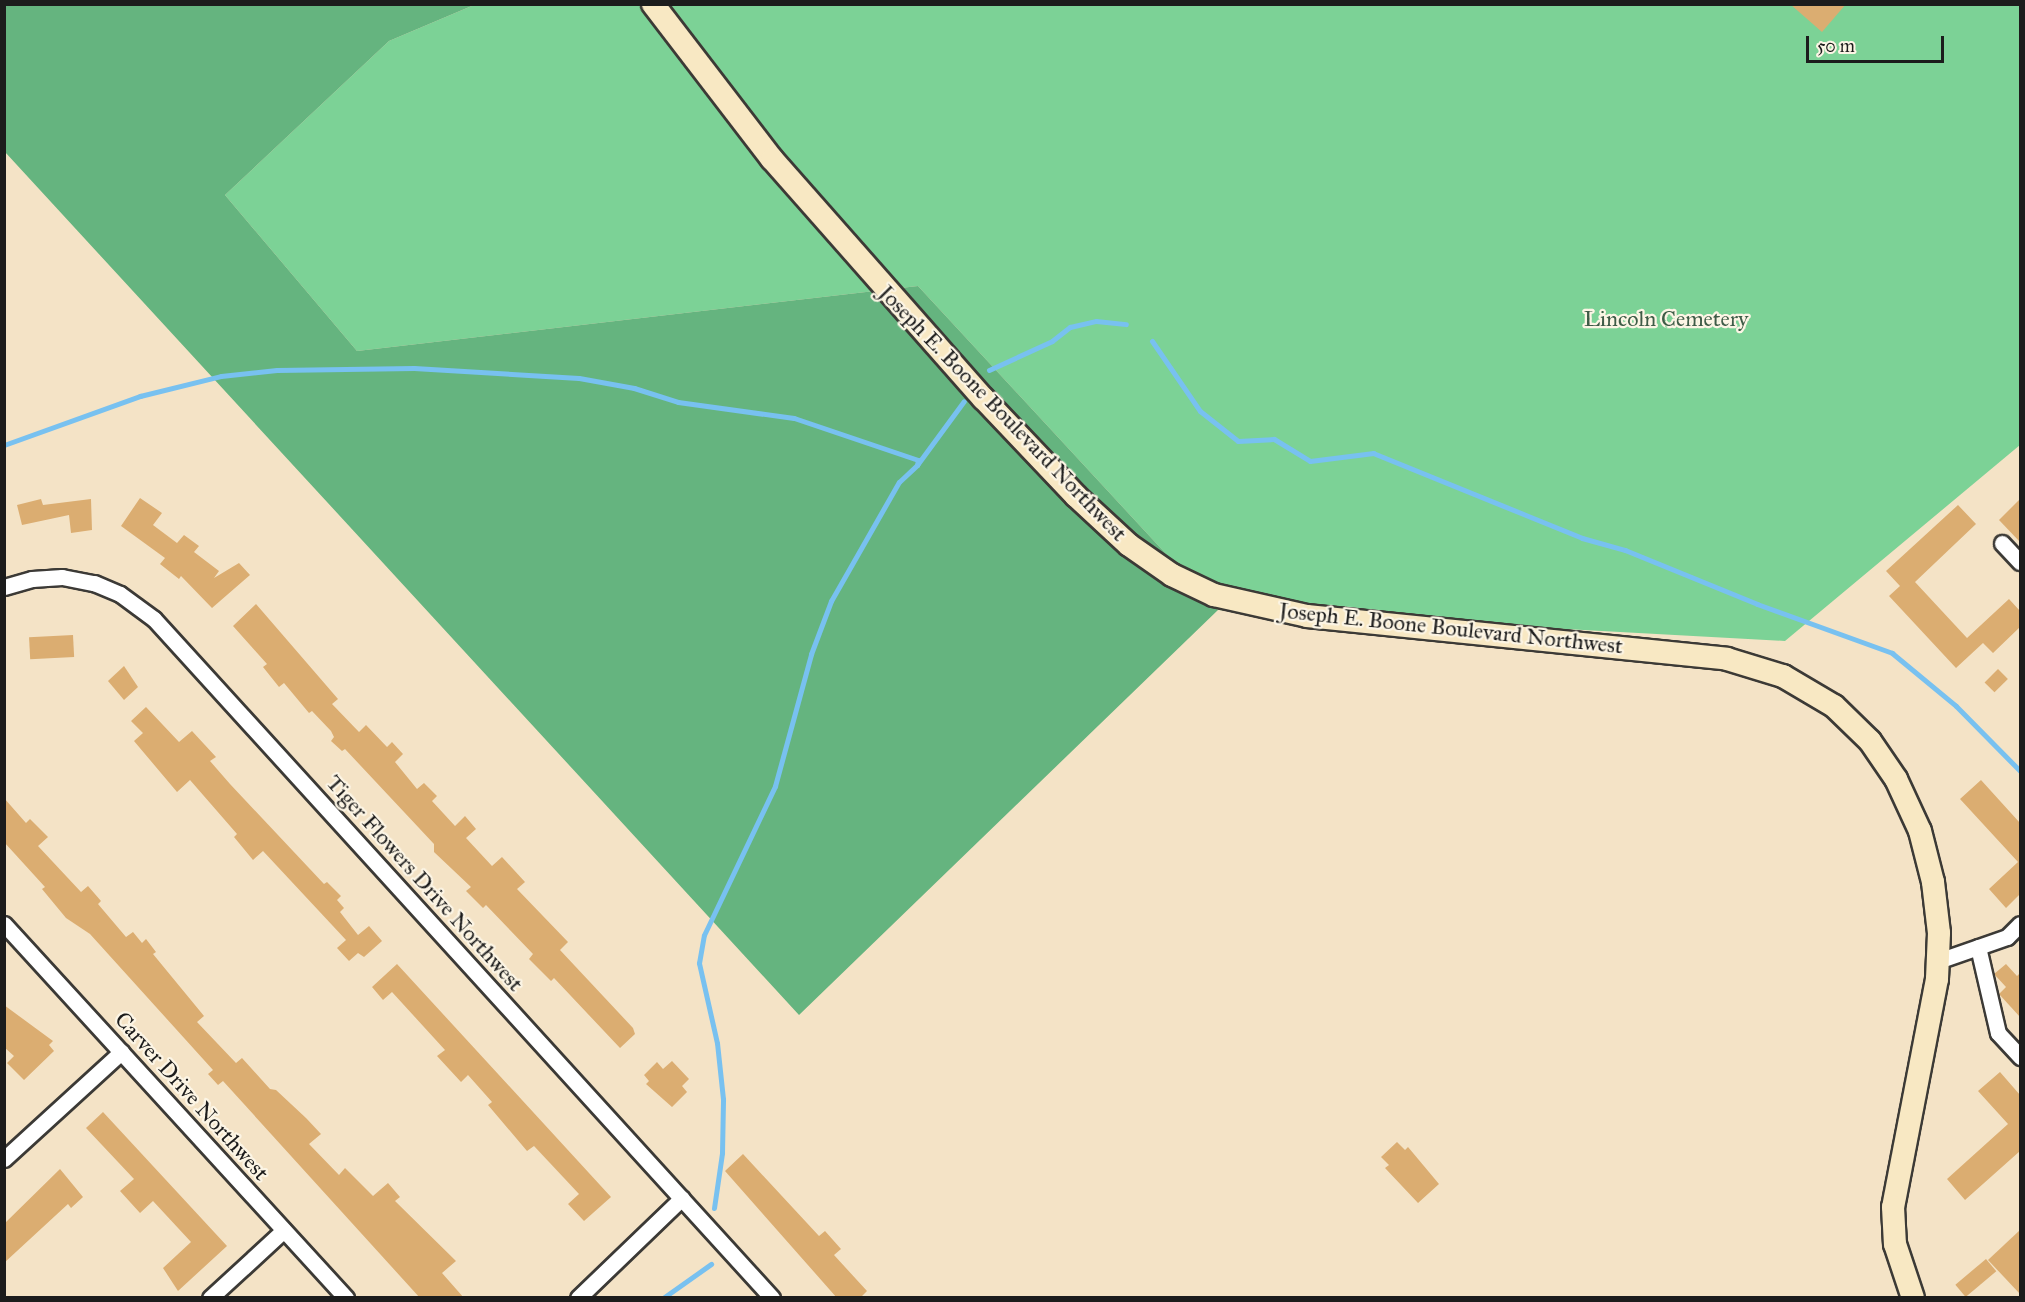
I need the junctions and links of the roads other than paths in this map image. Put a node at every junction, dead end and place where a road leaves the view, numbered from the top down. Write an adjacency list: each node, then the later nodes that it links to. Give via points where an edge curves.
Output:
1 (652, 4): 8 (main road, Joseph E. Boone Boulevard Northwest, via 772,159 858,260 1061,480 1129,545 1172,575 1214,595 1307,616 1727,659 1783,676 1834,706 1870,741 1896,779 1920,831 1933,882)
2 (2002, 543): 3 (street)
3 (2020, 562)
4 (4, 587): 12 (street, Tiger Flowers Drive Northwest, via 32,579 62,577 94,583 120,594 154,620)
5 (4, 924): 9 (street, Carver Drive Northwest)
6 (2020, 924): 7 (street, via 2007,938)
7 (1977, 947): 8 (street); 10 (street, via 1998,1033)
8 (1938, 961): 18 (main road, Joseph E. Boone Boulevard Northwest, via 1893,1207 1895,1244)
9 (121, 1052): 11 (street); 13 (street, Carver Drive Northwest)
10 (2020, 1057)
11 (4, 1159)
12 (682, 1198): 16 (street); 17 (street, Tiger Flowers Drive Northwest)
13 (284, 1230): 14 (street); 15 (street, Carver Drive Northwest)
14 (210, 1298)
15 (346, 1298)
16 (578, 1298)
17 (772, 1298)
18 (1913, 1298)

